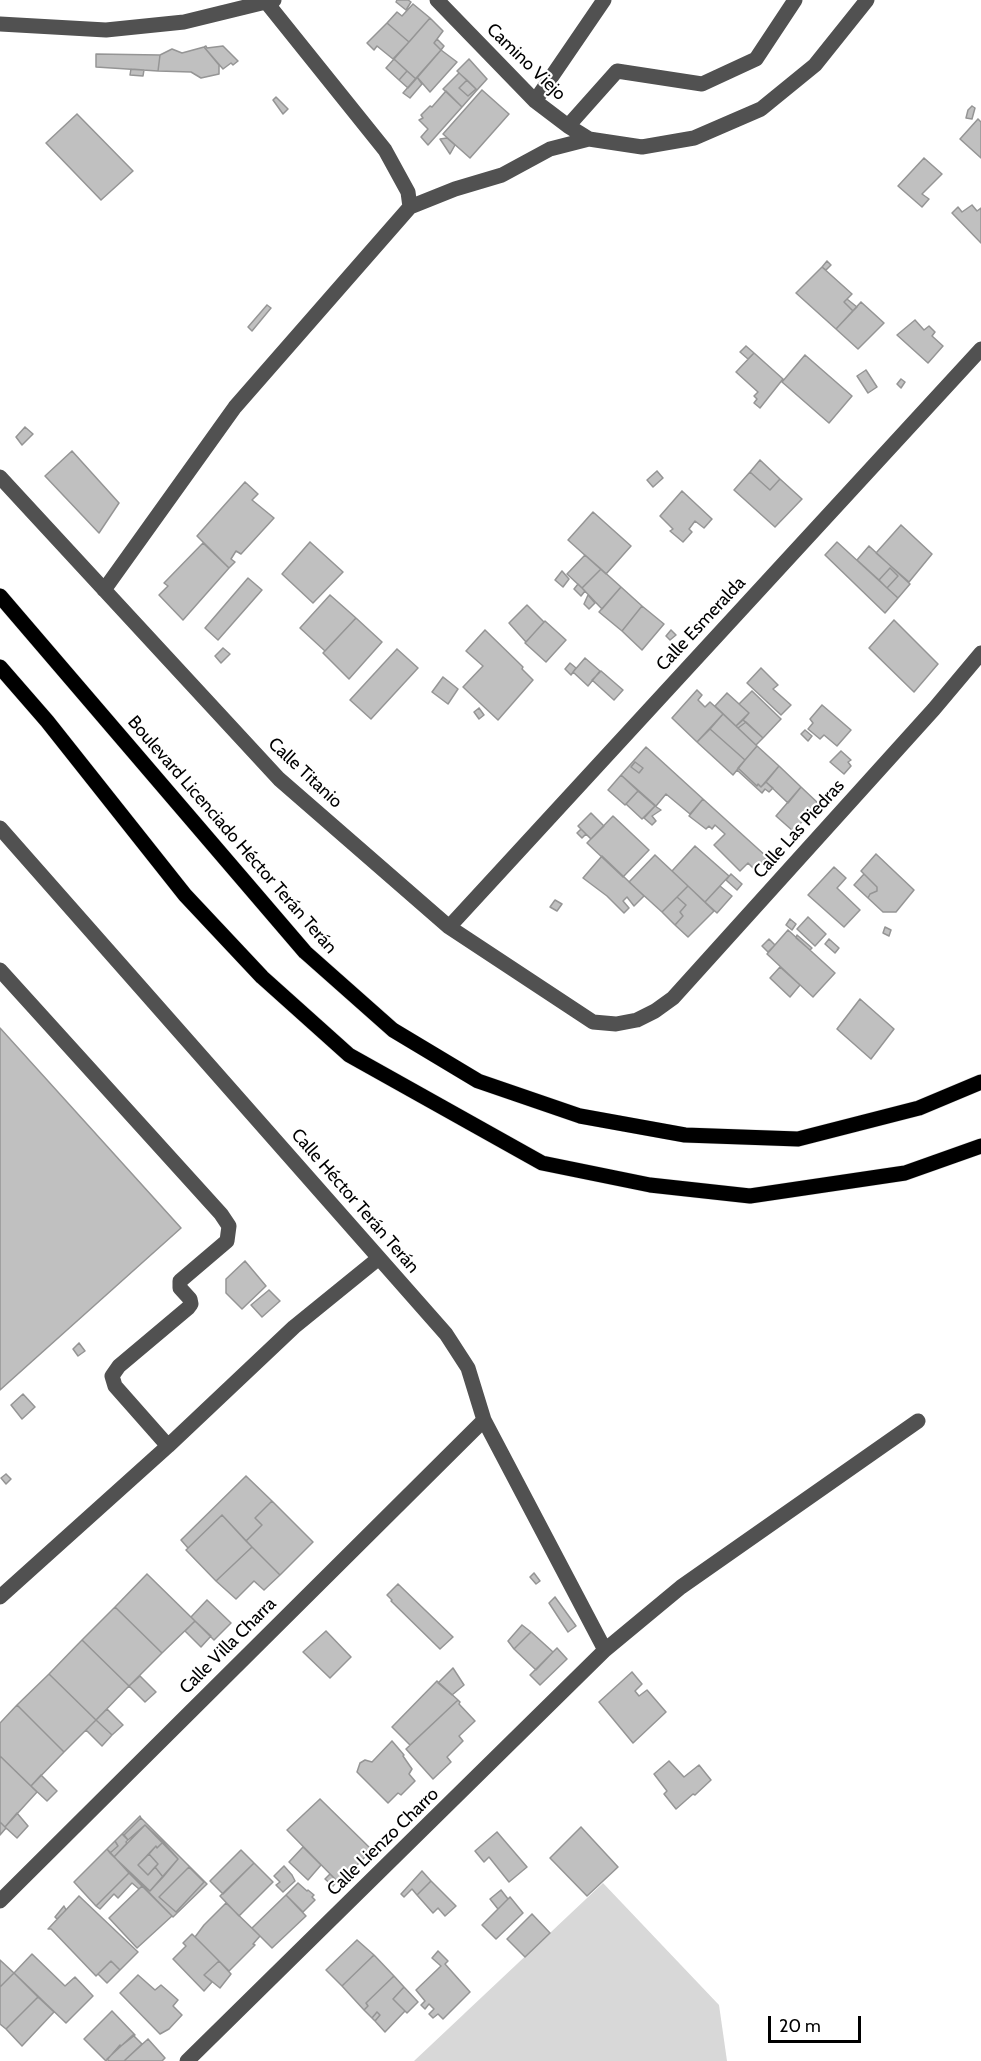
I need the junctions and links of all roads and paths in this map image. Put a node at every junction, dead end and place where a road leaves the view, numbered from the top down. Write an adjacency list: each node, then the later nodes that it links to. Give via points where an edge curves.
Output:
1 (436, 0): 7 (street, Camino Viejo)
2 (604, 0): 7 (street)
3 (795, 0): 8 (street, via 756,59 702,84 617,71)
4 (867, 0): 9 (street, Camino Viejo, via 815,65 761,109 694,138 642,147)
5 (271, 2): 6 (street, via 184,22 106,30); 10 (street, via 385,150 408,192)
6 (0, 24)
7 (535, 101): 8 (street, Camino Viejo)
8 (568, 126): 9 (street, Camino Viejo)
9 (589, 138): 10 (street, via 550,149 502,175)
10 (410, 207): 13 (street, via 236,407)
11 (981, 348): 18 (street, Calle Esmeralda)
12 (0, 477): 13 (street, Calle Titanio)
13 (104, 590): 18 (street, Calle Titanio, via 279,779)
14 (0, 596): 21 (main road, Boulevard Licenciado Héctor Terán Terán, via 304,952 393,1030 478,1081 580,1116 685,1135 798,1138 919,1108)
15 (981, 653): 20 (street, Calle Las Piedras, via 673,998)
16 (0, 667): 22 (main road, via 185,895 262,977 349,1055 542,1163 650,1185 750,1196 905,1173)
17 (0, 828): 23 (street, Calle Héctor Terán Terán)
18 (449, 927): 20 (street, Calle Titanio, via 593,1022 616,1024)
19 (0, 970): 26 (street, via 229,1226 227,1241 180,1281 180,1288 190,1299 188,1308 112,1376 115,1386)
20 (637, 1020)
21 (981, 1082)
22 (981, 1146)
23 (379, 1258): 24 (street, Calle Héctor Terán Terán, via 446,1334 468,1368); 26 (street, via 294,1327)
24 (483, 1420): 28 (street, Calle Héctor Terán Terán); 29 (street, Calle Villa Charra)
25 (918, 1421): 28 (street, Calle Lienzo Charro, via 681,1587)
26 (168, 1446): 27 (street)
27 (0, 1597)
28 (605, 1650): 30 (street, Calle Lienzo Charro)
29 (0, 1901)
30 (187, 2061)

